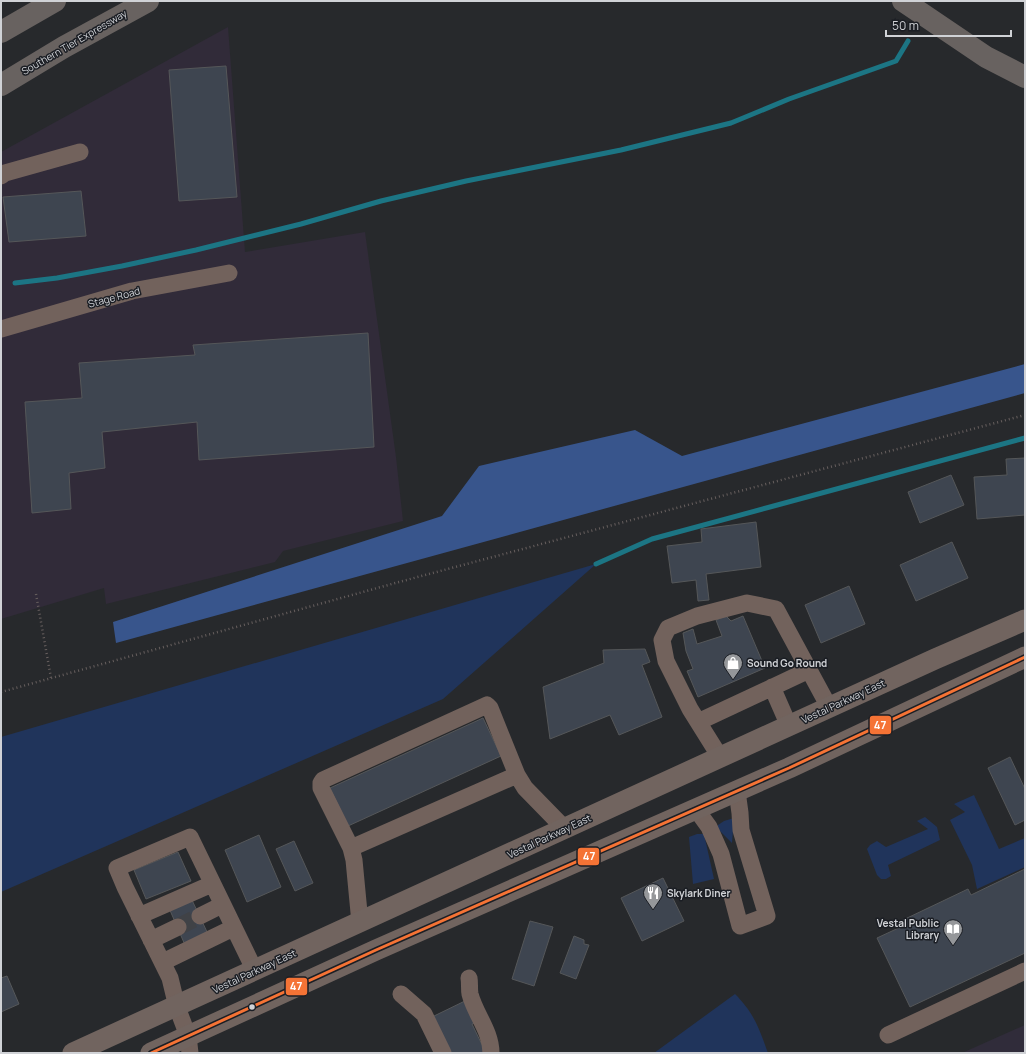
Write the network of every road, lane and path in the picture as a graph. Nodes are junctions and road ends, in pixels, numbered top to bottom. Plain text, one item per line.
1 (55, 1) edge
2 (148, 1) edge
3 (903, 1) edge
4 (1, 32) edge
5 (1025, 76) edge
6 (1, 85) edge
7 (80, 152) dead end
8 (1, 176) edge
9 (230, 273) dead end
10 (1, 329) edge
11 (1025, 414) edge
12 (36, 594) dead end
13 (1025, 620) edge
14 (1025, 657) edge
15 (809, 670) junction
16 (51, 678) junction
17 (772, 687) junction
18 (1, 692) edge
19 (830, 707) junction
20 (694, 715) junction
21 (789, 726) junction
22 (720, 757) junction
23 (516, 775) junction
24 (737, 791) junction
25 (696, 809) junction
26 (565, 829) junction
27 (350, 848) junction
28 (208, 885) junction
29 (222, 906) junction
30 (139, 916) junction
31 (200, 916) tunnel mouth
32 (360, 923) junction
33 (178, 927) tunnel mouth
34 (233, 928) junction
35 (151, 940) junction
36 (163, 962) junction
37 (255, 971) junction
38 (1025, 971) edge
39 (469, 978) dead end
40 (401, 994) dead end
41 (177, 1007) junction
42 (888, 1035) dead end
43 (189, 1045) edge
44 (73, 1053) edge
45 (151, 1053) edge
46 (443, 1053) edge
47 (492, 1053) edge

1 - 4 highway
2 - 6 highway, Southern Tier Expressway
3 - 5 highway
7 - 8 street
9 - 10 street, Stage Road
11 - 16 path
12 - 16 path
13 - 19 main road, Vestal Parkway East
14 - 24 main road
15 - 17 street
15 - 19 street
15 - 20 street
16 - 18 path
17 - 20 street
17 - 21 street
19 - 21 main road, Vestal Parkway East
20 - 22 street
21 - 22 main road, Vestal Parkway East
22 - 26 main road, Vestal Parkway East
23 - 26 street
23 - 27 street
23 - 27 street
24 - 25 main road
24 - 25 street
25 - 43 main road
26 - 32 main road, Vestal Parkway East
27 - 32 street
28 - 29 street
28 - 30 street
28 - 30 street
29 - 31 street
29 - 34 street
30 - 35 street
32 - 37 main road, Vestal Parkway East
33 - 35 street
34 - 36 street
34 - 37 street
35 - 36 street
36 - 41 street
37 - 41 main road, Vestal Parkway East
38 - 42 street
39 - 47 street
40 - 46 street
41 - 43 street
41 - 44 main road, Vestal Parkway East
43 - 45 main road

